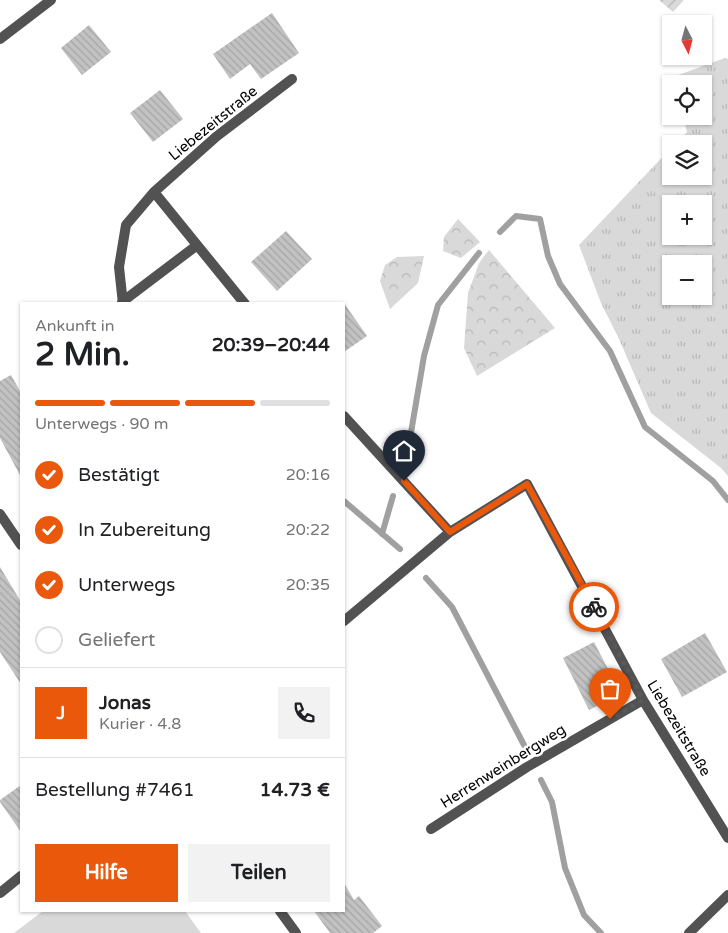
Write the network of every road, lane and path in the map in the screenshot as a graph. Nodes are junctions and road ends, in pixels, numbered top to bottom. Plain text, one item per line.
1 (51, 0) edge
2 (0, 40) edge
3 (292, 79) dead end
4 (154, 192) junction
5 (196, 246) junction
6 (122, 302) edge
7 (123, 302) edge
8 (243, 302) edge
9 (345, 417) edge
10 (0, 514) edge
11 (450, 532) junction
12 (20, 544) edge
13 (345, 620) edge
14 (643, 700) junction
15 (431, 829) dead end
16 (728, 836) edge
17 (20, 877) edge
18 (0, 893) edge
19 (728, 895) edge
20 (281, 912) edge
21 (296, 933) edge
22 (689, 933) edge

1 - 2 street
3 - 4 street, Liebezeitstraße
4 - 5 street
4 - 6 street, Liebezeitstraße
5 - 7 street, Liebezeitstraße
5 - 8 street
9 - 11 street
10 - 12 street
11 - 13 street
11 - 14 street, Liebezeitstraße
14 - 15 street, Herrenweinbergweg
14 - 16 street, Liebezeitstraße
17 - 18 street
19 - 22 street
20 - 21 street

